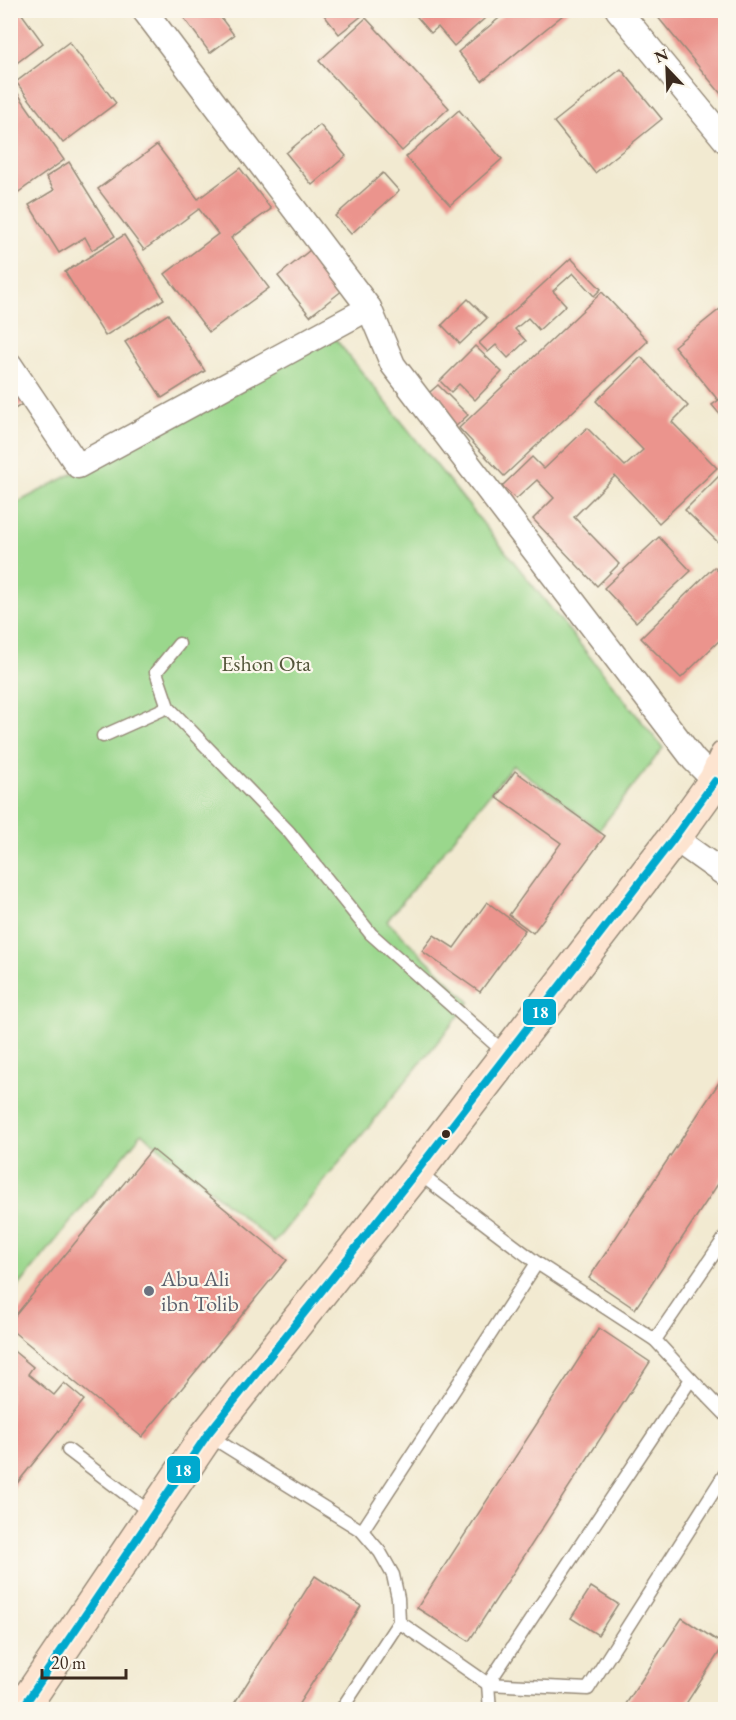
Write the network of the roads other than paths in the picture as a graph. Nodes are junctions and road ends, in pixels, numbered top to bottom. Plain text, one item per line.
1 (144, 10) edge
2 (618, 10) edge
3 (726, 141) edge
4 (369, 308) junction
5 (10, 364) edge
6 (179, 644) dead end
7 (168, 708) junction
8 (103, 736) dead end
9 (722, 765) edge
10 (674, 838) junction
11 (726, 875) edge
12 (507, 1054) junction
13 (417, 1171) junction
14 (726, 1236) edge
15 (537, 1263) junction
16 (655, 1340) junction
17 (692, 1379) junction
18 (726, 1415) edge
19 (207, 1435) junction
20 (68, 1450) dead end
21 (726, 1472) edge
22 (153, 1515) junction
23 (362, 1531) junction
24 (399, 1622) junction
25 (488, 1684) junction
26 (21, 1710) edge
27 (342, 1710) edge
28 (490, 1710) edge

1 - 4 street
2 - 3 street
4 - 5 street
4 - 9 street
6 - 7 lane
7 - 8 lane
7 - 12 lane
9 - 10 main road
10 - 11 street
10 - 12 main road
12 - 13 main road
13 - 15 lane
13 - 19 main road
14 - 16 lane
15 - 16 lane
15 - 23 lane
16 - 17 lane
17 - 18 lane
17 - 25 lane
19 - 22 main road
19 - 23 lane
20 - 22 lane
21 - 25 lane
22 - 26 main road
23 - 24 lane
24 - 25 lane
24 - 27 lane
25 - 28 lane

